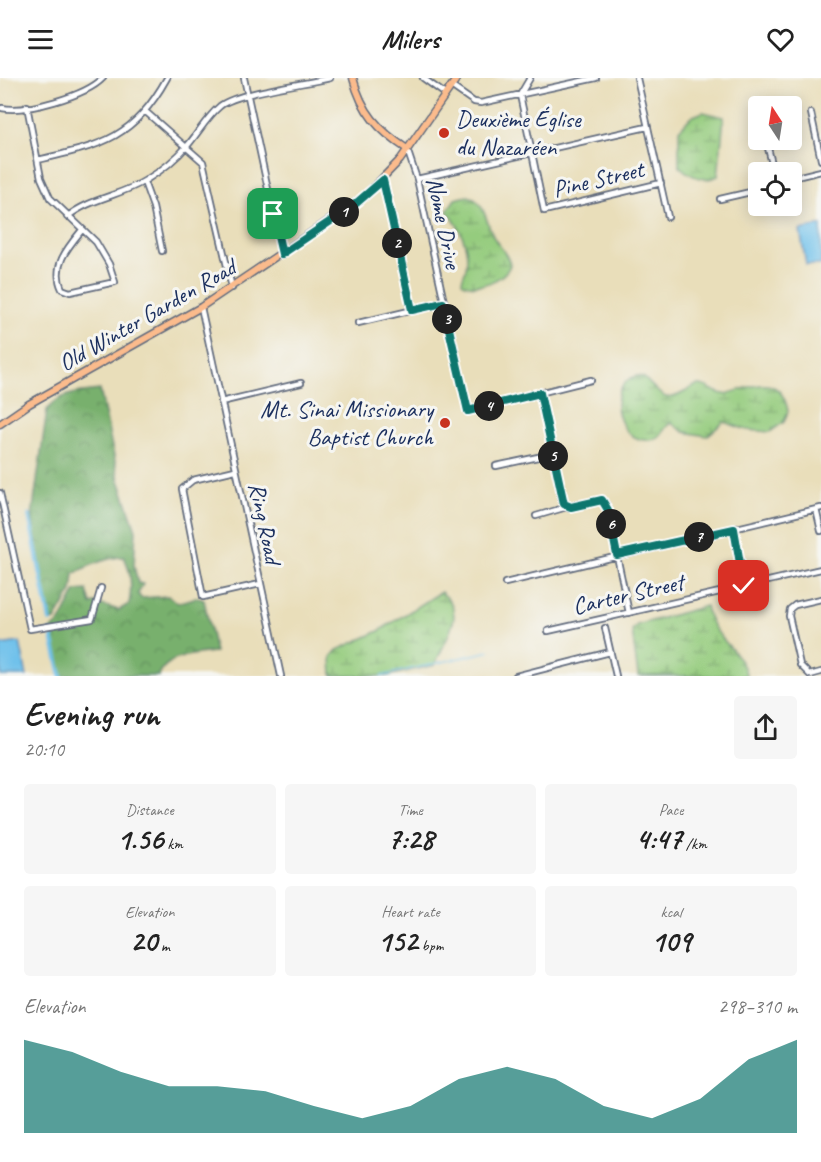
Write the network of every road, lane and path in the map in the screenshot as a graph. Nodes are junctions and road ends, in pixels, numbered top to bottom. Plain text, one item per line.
1 (103, 78) edge
2 (167, 78) edge
3 (244, 78) edge
4 (296, 78) edge
5 (330, 78) edge
6 (353, 78) edge
7 (423, 78) edge
8 (457, 78) edge
9 (530, 78) edge
10 (596, 78) edge
11 (637, 78) edge
12 (298, 85) junction
13 (451, 86) junction
14 (445, 94) junction
15 (520, 95) junction
16 (248, 96) junction
17 (27, 106) junction
18 (2, 108) dead end
19 (146, 112) junction
20 (811, 113) dead end
21 (647, 127) junction
22 (187, 145) junction
23 (407, 149) junction
24 (532, 153) junction
25 (38, 160) junction
26 (821, 160) edge
27 (821, 171) edge
28 (802, 176) edge
29 (417, 179) junction
30 (383, 180) junction
31 (144, 182) junction
32 (661, 183) junction
33 (748, 193) edge
34 (720, 199) dead end
35 (67, 217) junction
36 (668, 217) dead end
37 (82, 230) junction
38 (162, 251) dead end
39 (282, 254) junction
40 (232, 288) junction
41 (443, 303) junction
42 (201, 308) junction
43 (412, 310) junction
44 (358, 323) dead end
45 (591, 380) dead end
46 (301, 383) dead end
47 (540, 393) junction
48 (221, 402) junction
49 (0, 424) edge
50 (552, 454) junction
51 (496, 466) dead end
52 (235, 470) junction
53 (0, 493) edge
54 (567, 507) junction
55 (819, 508) edge
56 (536, 516) dead end
57 (734, 529) junction
58 (821, 531) edge
59 (617, 555) junction
60 (821, 569) edge
61 (505, 583) dead end
62 (260, 584) junction
63 (744, 586) junction
64 (101, 588) dead end
65 (821, 599) edge
66 (629, 613) junction
67 (604, 628) dead end
68 (549, 631) dead end
69 (610, 652) junction
70 (821, 672) edge
71 (280, 676) edge
72 (516, 676) edge
73 (616, 676) edge

1 - 17 street
2 - 19 street
3 - 16 street
4 - 12 street
5 - 12 street
6 - 23 main road
7 - 14 street
8 - 13 main road, Old Winter Garden Road
9 - 15 street
10 - 15 street
11 - 21 street
12 - 16 street
13 - 14 main road, Old Winter Garden Road
13 - 15 street
14 - 23 main road, Old Winter Garden Road
15 - 24 street
16 - 22 street
16 - 39 street
17 - 18 street
17 - 25 street
19 - 22 street
19 - 25 street
20 - 26 street
21 - 24 street
21 - 32 street
22 - 31 street
22 - 40 street
23 - 29 street, Nome Drive
23 - 30 main road, Old Winter Garden Road
24 - 29 street
24 - 32 street, Pine Street
25 - 35 street
27 - 28 street
29 - 41 street, Nome Drive
30 - 39 main road, Old Winter Garden Road
30 - 43 street
31 - 35 street
31 - 38 street
32 - 36 street
33 - 34 street
35 - 37 street
37 - 37 street
39 - 40 main road, Old Winter Garden Road
40 - 42 main road, Old Winter Garden Road
41 - 43 street
41 - 47 street, Nome Drive
42 - 48 street, Ring Road
42 - 49 main road, Old Winter Garden Road
43 - 44 street
45 - 47 street
46 - 48 street
47 - 50 street
48 - 52 street, Ring Road
50 - 51 street
50 - 54 street
52 - 62 street, Ring Road
52 - 62 street
53 - 64 street
54 - 56 street
54 - 59 street
55 - 57 street
55 - 58 street
57 - 59 street
57 - 63 street
59 - 61 street
59 - 66 street
60 - 63 street, Carter Street
62 - 71 street, Ring Road
63 - 66 street, Carter Street
65 - 70 street
66 - 68 street, Carter Street
67 - 69 street
69 - 72 street
69 - 73 street

